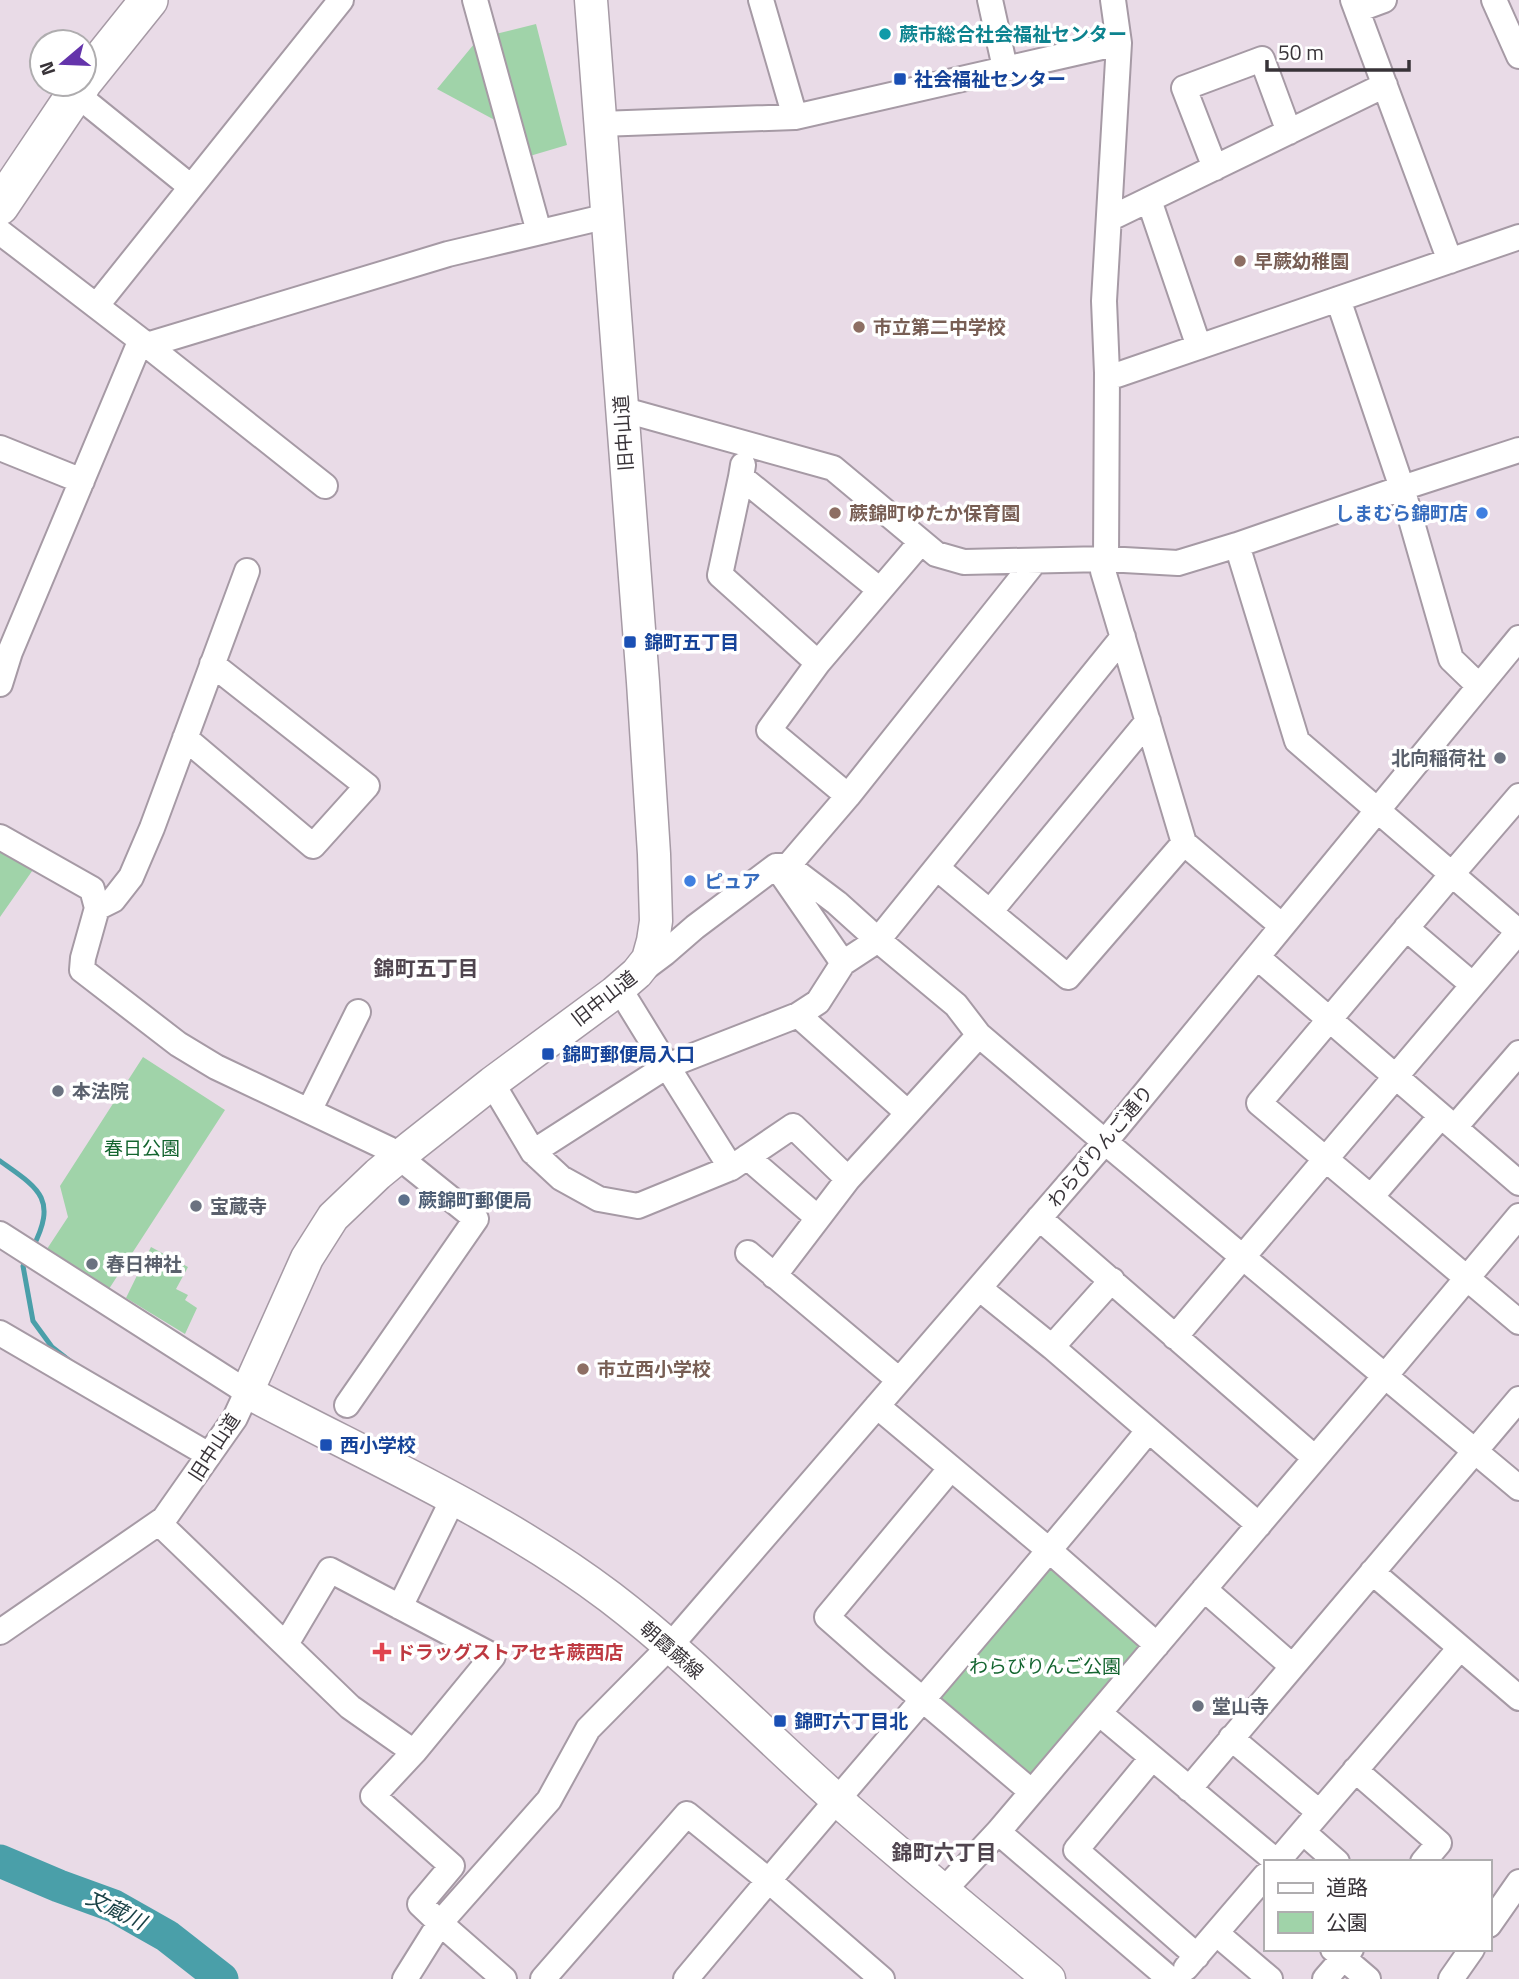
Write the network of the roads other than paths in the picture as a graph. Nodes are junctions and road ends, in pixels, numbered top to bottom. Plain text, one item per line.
1 (149, 0) edge
2 (341, 0) edge
3 (475, 0) edge
4 (591, 0) edge
5 (761, 0) edge
6 (990, 0) edge
7 (1113, 0) edge
8 (1384, 0) edge
9 (1494, 0) edge
10 (1355, 5) edge
11 (1119, 43) junction
12 (1519, 56) edge
13 (98, 64) edge
14 (1005, 68) junction
15 (1385, 85) junction
16 (72, 98) edge
17 (93, 98) edge
18 (795, 117) junction
19 (600, 124) junction
20 (1289, 132) junction
21 (1215, 168) junction
22 (191, 187) junction
23 (1149, 200) junction
24 (0, 206) edge
25 (608, 216) junction
26 (1109, 219) junction
27 (0, 232) edge
28 (539, 232) junction
29 (1519, 237) edge
30 (1450, 261) junction
31 (1338, 299) junction
32 (97, 305) junction
33 (142, 347) junction
34 (1199, 347) junction
35 (1107, 373) junction
36 (621, 409) junction
37 (748, 444) junction
38 (0, 449) edge
39 (1519, 450) edge
40 (741, 477) junction
41 (82, 481) junction
42 (326, 486) dead end
43 (1402, 488) junction
44 (921, 542) junction
45 (1237, 545) junction
46 (1106, 559) junction
47 (1035, 561) junction
48 (247, 571) dead end
49 (880, 590) junction
50 (1123, 638) junction
51 (1519, 638) edge
52 (818, 663) junction
53 (212, 664) junction
54 (0, 684) edge
55 (1479, 686) junction
56 (1148, 721) junction
57 (185, 738) junction
58 (848, 796) junction
59 (1519, 796) edge
60 (1376, 811) junction
61 (0, 836) edge
62 (1184, 843) junction
63 (782, 866) junction
64 (937, 868) junction
65 (1452, 874) junction
66 (97, 908) junction
67 (990, 912) junction
68 (1282, 926) junction
69 (1406, 928) junction
70 (1519, 932) edge
71 (878, 940) junction
72 (1257, 957) junction
73 (843, 963) junction
74 (628, 981) junction
75 (1473, 985) junction
76 (359, 1012) dead end
77 (797, 1014) junction
78 (1329, 1019) junction
79 (979, 1035) junction
80 (1519, 1053) edge
81 (667, 1066) junction
82 (1395, 1077) junction
83 (492, 1083) junction
84 (309, 1111) junction
85 (908, 1114) junction
86 (1448, 1121) junction
87 (1104, 1142) junction
88 (533, 1152) junction
89 (399, 1157) junction
90 (1326, 1159) junction
91 (739, 1163) junction
92 (848, 1179) junction
93 (1519, 1183) edge
94 (1371, 1198) junction
95 (1519, 1216) edge
96 (818, 1218) junction
97 (1039, 1218) junction
98 (9, 1240) edge
99 (748, 1253) dead end
100 (1242, 1257) junction
101 (774, 1276) junction
102 (1467, 1279) junction
103 (1112, 1280) junction
104 (979, 1288) junction
105 (1519, 1322) edge
106 (0, 1333) edge
107 (1175, 1337) junction
108 (1052, 1347) junction
109 (1385, 1376) junction
110 (899, 1380) junction
111 (247, 1392) junction
112 (1519, 1399) edge
113 (347, 1405) dead end
114 (877, 1406) junction
115 (1148, 1431) junction
116 (1475, 1452) junction
117 (209, 1455) junction
118 (1315, 1458) junction
119 (951, 1468) junction
120 (1519, 1488) edge
121 (453, 1499) junction
122 (159, 1523) junction
123 (1259, 1525) junction
124 (1050, 1551) junction
125 (1372, 1572) junction
126 (1204, 1589) junction
127 (400, 1607) junction
128 (0, 1632) edge
129 (286, 1644) junction
130 (1157, 1645) junction
131 (670, 1646) junction
132 (1460, 1648) junction
133 (1292, 1666) junction
134 (1519, 1698) edge
135 (922, 1699) junction
136 (1098, 1713) junction
137 (1231, 1738) junction
138 (414, 1752) junction
139 (1152, 1758) junction
140 (1356, 1770) junction
141 (1189, 1789) junction
142 (1032, 1792) junction
143 (836, 1799) junction
144 (1319, 1812) junction
145 (998, 1832) junction
146 (1303, 1832) junction
147 (1275, 1860) edge
148 (1279, 1860) edge
149 (1335, 1860) edge
150 (1425, 1860) edge
151 (768, 1880) junction
152 (1519, 1882) edge
153 (1263, 1883) edge
154 (944, 1890) junction
155 (1491, 1922) edge
156 (440, 1923) junction
157 (1216, 1933) junction
158 (1471, 1951) edge
159 (1342, 1952) edge
160 (1197, 1955) junction
161 (1038, 1976) edge
162 (405, 1979) edge
163 (505, 1979) edge
164 (543, 1979) edge
165 (686, 1979) edge
166 (882, 1979) edge
167 (1170, 1979) edge
168 (1177, 1979) edge
169 (1270, 1979) edge
170 (1325, 1979) edge
171 (1368, 1979) edge
172 (1451, 1979) edge

1 - 13 highway
2 - 22 street
3 - 28 street
4 - 19 main road, 旧中山道
5 - 18 street
6 - 14 street
7 - 11 street
8 - 10 street
9 - 12 street
10 - 15 street
11 - 14 street
11 - 26 street
14 - 18 street
15 - 20 street
15 - 30 street
16 - 24 highway
17 - 22 street
18 - 19 street
19 - 25 main road, 旧中山道
20 - 21 street
20 - 21 street
21 - 23 street
22 - 32 street
23 - 26 street
23 - 34 street
25 - 28 street
25 - 36 main road, 旧中山道
26 - 35 street
27 - 32 street
28 - 33 street
29 - 30 street
30 - 31 street
31 - 34 street
31 - 43 street
32 - 33 street
33 - 41 street
33 - 42 street
34 - 35 street
35 - 46 street
36 - 37 street
36 - 74 main road, 旧中山道
37 - 40 street
37 - 44 street
38 - 41 street
39 - 43 street
40 - 49 street
40 - 52 street
41 - 54 street
43 - 45 street
43 - 55 street
44 - 47 street
44 - 49 street
45 - 46 street
45 - 60 street
46 - 47 street
46 - 50 street
47 - 58 street
48 - 53 street
49 - 52 street
50 - 56 street
50 - 64 street
51 - 55 street, わらびりんご通り
52 - 58 street
53 - 57 street
53 - 57 street
55 - 60 street, わらびりんご通り
56 - 62 street
56 - 67 street
57 - 66 street
58 - 63 street
59 - 65 street
60 - 65 street
60 - 68 street, わらびりんご通り
61 - 66 street
62 - 67 street
62 - 68 street
63 - 71 street
63 - 73 street
63 - 74 street
64 - 67 street
64 - 71 street
65 - 69 street
65 - 70 street
66 - 84 street
68 - 72 street, わらびりんご通り
69 - 75 street
69 - 78 street
70 - 75 street
71 - 73 street
71 - 79 street
72 - 78 street
72 - 87 street, わらびりんご通り
73 - 77 street
74 - 81 street
74 - 83 main road, 旧中山道
75 - 82 street
76 - 84 street
77 - 81 street
77 - 85 street
78 - 82 street
78 - 90 street
79 - 85 street
79 - 87 street
80 - 86 street
81 - 88 street
81 - 91 street
82 - 86 street
82 - 90 street
83 - 88 street
83 - 89 main road, 旧中山道
84 - 89 street
85 - 92 street
86 - 93 street
86 - 94 street
87 - 97 street, わらびりんご通り
87 - 100 street
88 - 91 street
89 - 111 main road, 旧中山道
89 - 113 street
90 - 94 street
90 - 100 street
91 - 92 street
91 - 96 street
92 - 96 street
94 - 102 street
95 - 102 street
96 - 101 street
97 - 103 street
97 - 104 street, わらびりんご通り
98 - 111 street
99 - 101 street
100 - 107 street
100 - 109 street
101 - 110 street
102 - 105 street
102 - 109 street
103 - 107 street
103 - 108 street
104 - 108 street
104 - 110 street, わらびりんご通り
106 - 117 street
107 - 118 street
108 - 115 street
109 - 116 street
109 - 118 street
110 - 114 street, わらびりんご通り
111 - 117 street, 旧中山道
111 - 121 main road, 朝霞蕨線
112 - 116 street
114 - 119 street
114 - 131 street, わらびりんご通り
115 - 123 street
115 - 124 street
116 - 120 street
116 - 125 street
117 - 122 street, 旧中山道
118 - 123 street
119 - 124 street
119 - 135 street
121 - 127 street
121 - 131 main road, 朝霞蕨線
122 - 128 street, 旧中山道
122 - 129 street
123 - 126 street
124 - 130 street
124 - 135 street
125 - 132 street
125 - 133 street
126 - 130 street
126 - 133 street
127 - 129 street
127 - 138 street
129 - 138 street
130 - 136 street
131 - 143 main road, 朝霞蕨線
131 - 156 street, わらびりんご通り
132 - 134 street
132 - 140 street
133 - 137 street
135 - 142 street
135 - 143 street
136 - 139 street
136 - 142 street
137 - 141 street
137 - 144 street
138 - 156 street
139 - 141 street
139 - 160 street
140 - 144 street
140 - 150 street
141 - 147 street
142 - 145 street
143 - 151 street
143 - 154 main road, 朝霞蕨線
144 - 146 street
145 - 154 street
145 - 167 street
146 - 148 street
146 - 149 street
151 - 164 street
151 - 165 street
151 - 166 street
152 - 155 street
153 - 157 street
154 - 161 main road, 朝霞蕨線
156 - 162 street, わらびりんご通り
156 - 163 street
157 - 160 street
157 - 169 street
158 - 172 street
159 - 170 street
159 - 171 street
160 - 168 street

